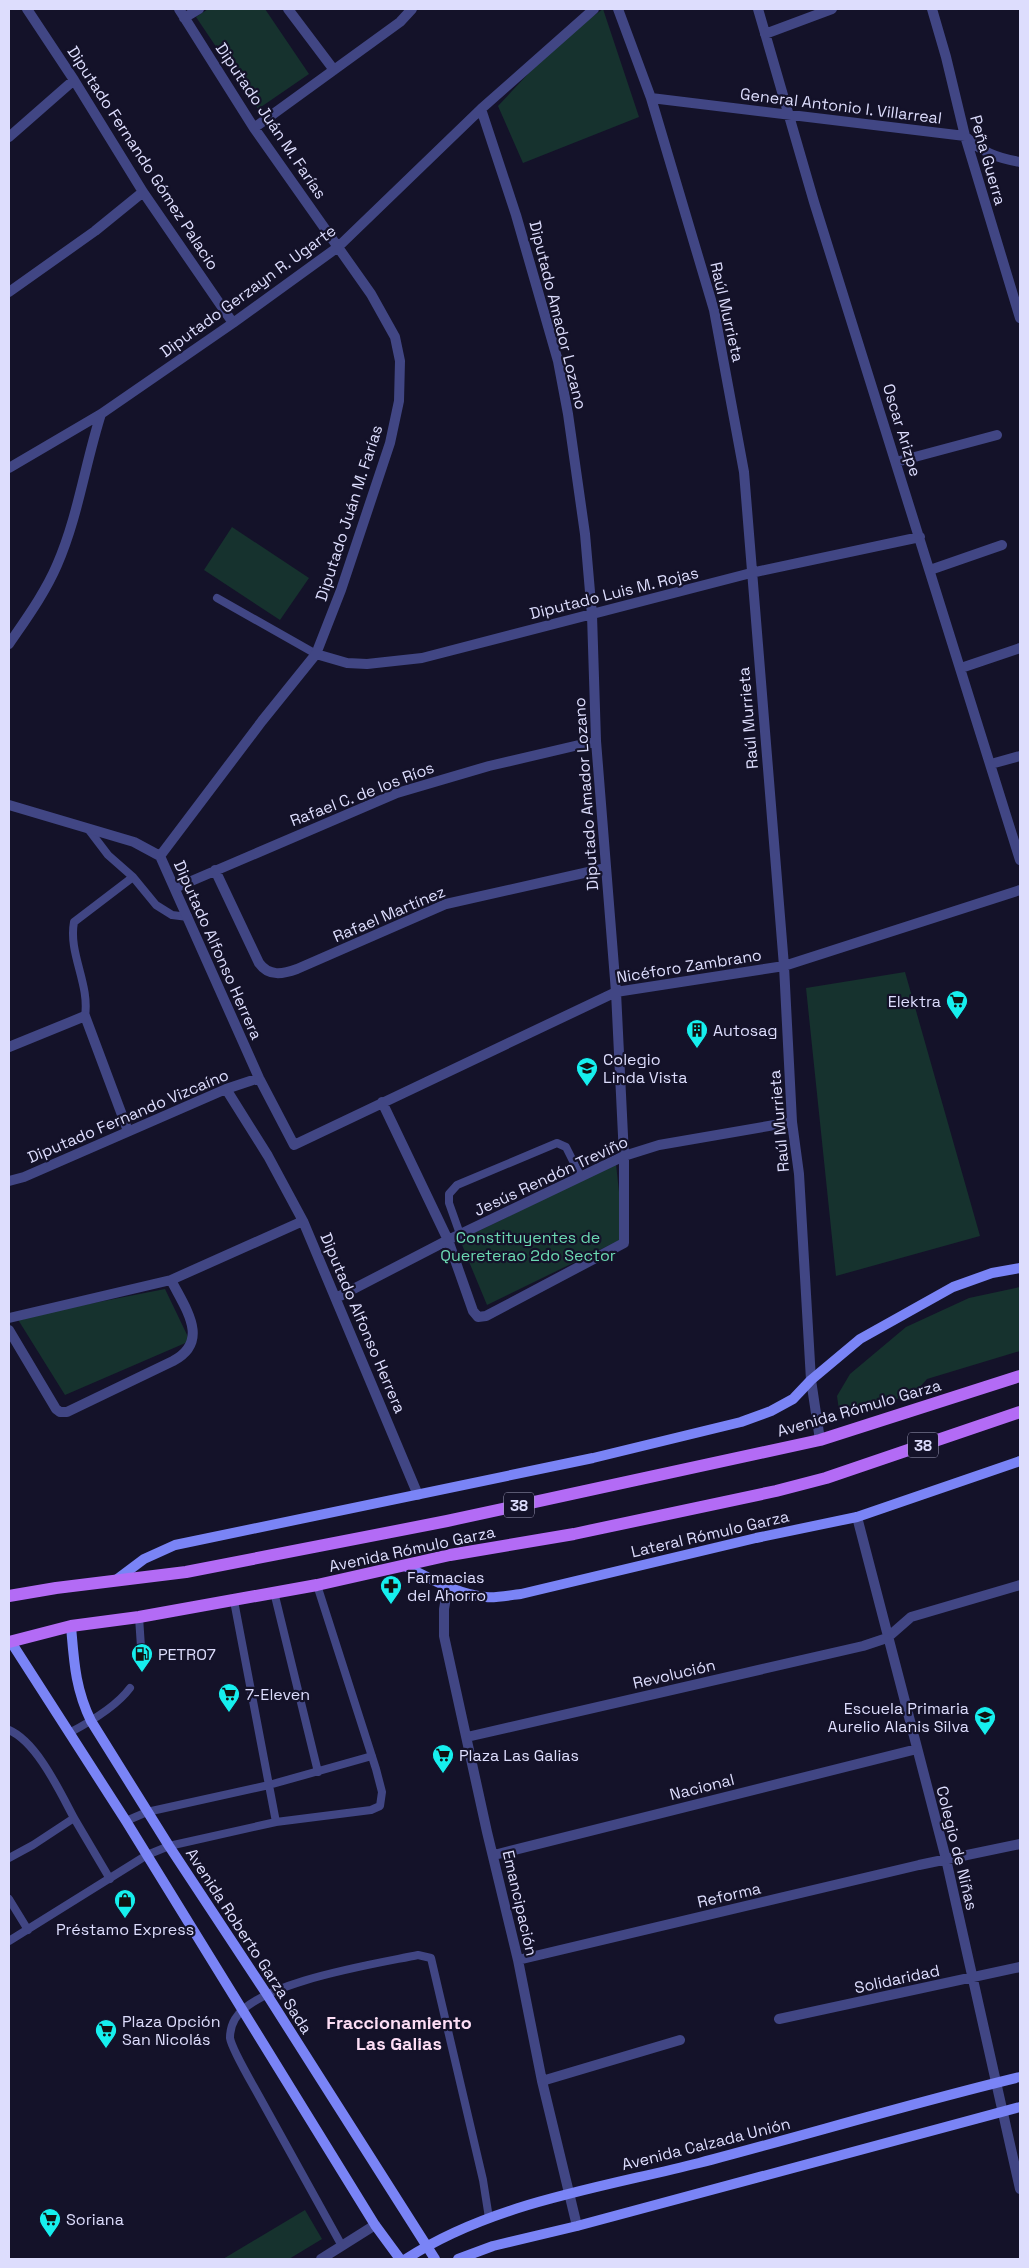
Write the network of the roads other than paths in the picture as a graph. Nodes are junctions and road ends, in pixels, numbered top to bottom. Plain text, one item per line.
1 (27, 9) edge
2 (199, 9) edge
3 (288, 9) edge
4 (412, 9) edge
5 (594, 9) edge
6 (618, 9) edge
7 (758, 9) edge
8 (832, 9) edge
9 (932, 9) edge
10 (181, 14) edge
11 (765, 34) junction
12 (334, 70) junction
13 (74, 80) junction
14 (651, 98) junction
15 (481, 109) junction
16 (788, 114) junction
17 (254, 128) junction
18 (964, 136) junction
19 (9, 137) edge
20 (1020, 162) edge
21 (143, 192) junction
22 (338, 247) junction
23 (9, 292) edge
24 (1020, 318) edge
25 (234, 323) junction
26 (102, 414) junction
27 (997, 435) dead end
28 (896, 462) junction
29 (9, 468) edge
30 (920, 538) junction
31 (1002, 544) dead end
32 (930, 570) junction
33 (751, 573) junction
34 (217, 598) dead end
35 (592, 615) junction
36 (9, 644) edge
37 (1020, 648) edge
38 (316, 654) junction
39 (961, 668) junction
40 (596, 741) junction
41 (1020, 756) edge
42 (991, 764) junction
43 (9, 805) edge
44 (89, 830) junction
45 (160, 856) junction
46 (1020, 860) edge
47 (606, 868) junction
48 (215, 870) junction
49 (133, 877) junction
50 (176, 888) junction
51 (1020, 890) edge
52 (188, 917) junction
53 (784, 966) junction
54 (616, 992) junction
55 (85, 1016) junction
56 (9, 1047) edge
57 (258, 1078) junction
58 (226, 1089) junction
59 (382, 1102) junction
60 (792, 1122) junction
61 (128, 1131) junction
62 (294, 1145) joint
63 (624, 1156) junction
64 (580, 1177) junction
65 (9, 1181) edge
66 (303, 1221) junction
67 (460, 1234) junction
68 (448, 1240) junction
69 (1020, 1268) edge
70 (171, 1280) junction
71 (336, 1298) junction
72 (9, 1318) edge
73 (9, 1330) edge
74 (1020, 1376) edge
75 (812, 1380) junction
76 (1020, 1412) edge
77 (820, 1440) junction
78 (1020, 1461) edge
79 (418, 1495) junction
80 (857, 1517) junction
81 (405, 1566) junction
82 (116, 1580) junction
83 (317, 1585) junction
84 (1020, 1585) edge
85 (448, 1586) junction
86 (274, 1592) junction
87 (9, 1596) edge
88 (234, 1601) junction
89 (139, 1617) junction
90 (71, 1626) junction
91 (887, 1638) junction
92 (10, 1642) edge
93 (142, 1662) dead end
94 (130, 1688) dead end
95 (91, 1721) junction
96 (9, 1730) edge
97 (69, 1733) junction
98 (467, 1737) junction
99 (917, 1749) junction
100 (372, 1756) junction
101 (318, 1772) junction
102 (269, 1785) junction
103 (147, 1812) junction
104 (74, 1818) junction
105 (126, 1821) junction
106 (276, 1822) junction
107 (1020, 1844) edge
108 (169, 1846) junction
109 (147, 1855) junction
110 (494, 1855) junction
111 (9, 1858) edge
112 (946, 1859) junction
113 (110, 1878) junction
114 (9, 1899) edge
115 (28, 1930) junction
116 (9, 1941) edge
117 (518, 1960) junction
118 (1020, 1967) edge
119 (972, 1978) junction
120 (266, 1994) junction
121 (243, 2010) junction
122 (779, 2019) dead end
123 (680, 2040) dead end
124 (1020, 2077) edge
125 (542, 2081) junction
126 (997, 2083) junction
127 (1020, 2107) edge
128 (1003, 2111) junction
129 (1020, 2189) edge
130 (568, 2195) junction
131 (489, 2218) junction
132 (375, 2225) junction
133 (577, 2226) junction
134 (342, 2246) junction
135 (426, 2246) junction
136 (321, 2259) edge
137 (400, 2259) edge
138 (406, 2259) edge
139 (435, 2259) edge
140 (458, 2259) edge

1 - 13 street, Diputado Fernando Gómez Palacio
2 - 10 street
3 - 12 street
4 - 12 street
5 - 15 street, Diputado Gerzayn R. Ugarte
6 - 14 street, Raúl Murrieta
7 - 11 street, Oscar Arizpe
8 - 11 street
9 - 18 street, Peña Guerra
10 - 17 street, Diputado Juán M. Farías
11 - 16 street, Oscar Arizpe
12 - 17 street
13 - 19 street
13 - 21 street, Diputado Fernando Gómez Palacio
14 - 16 street, General Antonio I. Villarreal
14 - 33 street, Raúl Murrieta
15 - 22 street, Diputado Gerzayn R. Ugarte
15 - 35 street, Diputado Amador Lozano
16 - 18 street, General Antonio I. Villarreal
16 - 28 street, Oscar Arizpe
17 - 22 street, Diputado Juán M. Farías
18 - 20 street
18 - 24 street, Peña Guerra
21 - 23 street
21 - 25 street, Diputado Fernando Gómez Palacio
22 - 25 street, Diputado Gerzayn R. Ugarte
22 - 38 street, Diputado Juán M. Farías
25 - 26 street, Diputado Gerzayn R. Ugarte
26 - 29 street, Diputado Gerzayn R. Ugarte
26 - 36 street
27 - 28 street
28 - 30 street, Oscar Arizpe
30 - 32 street, Oscar Arizpe
30 - 33 street, Diputado Luis M. Rojas
31 - 32 street
32 - 39 street, Oscar Arizpe
33 - 35 street, Diputado Luis M. Rojas
33 - 53 street, Raúl Murrieta
34 - 38 lane
35 - 38 street, Diputado Luis M. Rojas
35 - 40 street, Diputado Amador Lozano
37 - 39 street
38 - 45 street, Diputado Juán M. Farías
39 - 42 street, Oscar Arizpe
40 - 47 street, Diputado Amador Lozano
40 - 48 street, Rafael C. de los Ríos
41 - 42 street
42 - 46 street, Oscar Arizpe
43 - 44 street, Diputado Alfonso Herrera
44 - 45 street, Diputado Alfonso Herrera
44 - 49 lane
45 - 50 street, Diputado Alfonso Herrera
47 - 48 street, Rafael Martínez
47 - 54 street, Diputado Amador Lozano
48 - 50 street, Rafael C. de los Ríos
49 - 52 lane
49 - 55 lane
50 - 52 street, Diputado Alfonso Herrera
51 - 53 street, Nicéforo Zambrano
52 - 57 street, Diputado Alfonso Herrera
53 - 54 street, Nicéforo Zambrano
53 - 60 street, Raúl Murrieta
54 - 59 street, Nicéforo Zambrano
54 - 63 street, Diputado Amador Lozano
55 - 56 street
55 - 61 street
57 - 58 street, Diputado Fernando Vizcaíno
57 - 62 street, Diputado Alfonso Herrera
58 - 61 street, Diputado Fernando Vizcaíno
58 - 66 street, Diputado Alfonso Herrera
59 - 62 street, Nicéforo Zambrano
59 - 68 street
60 - 63 street, Jesús Rendón Treviño
60 - 75 street, Raúl Murrieta
61 - 65 street, Diputado Fernando Vizcaíno
63 - 64 street, Jesús Rendón Treviño
63 - 68 street, Diputado Amador Lozano
64 - 67 street, Jesús Rendón Treviño
64 - 67 lane
66 - 70 street
66 - 71 street, Diputado Alfonso Herrera
67 - 68 street, Jesús Rendón Treviño
68 - 71 street, Jesús Rendón Treviño
69 - 75 street, Avenida Rómulo Garza
70 - 72 street
70 - 73 street
71 - 79 street, Diputado Alfonso Herrera
74 - 77 main road, Avenida Rómulo Garza / 38
75 - 77 street, Raúl Murrieta
75 - 79 street, Avenida Rómulo Garza
76 - 81 main road, Avenida Rómulo Garza / 38
77 - 82 main road, Avenida Rómulo Garza / 38
78 - 80 street, Lateral Rómulo Garza
79 - 82 street, Avenida Rómulo Garza
80 - 85 street, Lateral Rómulo Garza
80 - 91 street, Colegio de Niñas
81 - 83 main road, Avenida Rómulo Garza / 38
81 - 85 street, Lateral Rómulo Garza
82 - 87 main road, Avenida Rómulo Garza / 38
83 - 86 main road, Avenida Rómulo Garza / 38
83 - 100 lane
84 - 91 street
85 - 98 street, Emancipación
86 - 88 main road, Avenida Rómulo Garza / 38
86 - 101 lane
88 - 89 main road, Avenida Rómulo Garza / 38
88 - 102 lane
89 - 90 main road, Avenida Rómulo Garza / 38
89 - 93 lane
90 - 92 main road, Avenida Rómulo Garza / 38
90 - 95 street, Avenida Roberto Garza Sada
91 - 98 street, Revolución
91 - 99 street, Colegio de Niñas
92 - 97 street
94 - 95 lane
95 - 97 lane
95 - 103 street, Avenida Roberto Garza Sada
96 - 104 lane
97 - 105 street
98 - 110 street, Emancipación
99 - 110 street, Nacional
99 - 112 street, Colegio de Niñas
100 - 101 lane
100 - 106 lane
101 - 102 lane
102 - 103 lane
102 - 106 lane
103 - 105 lane
103 - 108 street, Avenida Roberto Garza Sada
104 - 111 lane
104 - 113 lane
105 - 109 street
106 - 108 lane
107 - 112 street, Reforma
108 - 109 lane
108 - 120 street, Avenida Roberto Garza Sada
109 - 113 lane
109 - 121 street
110 - 117 street, Emancipación
112 - 117 street, Reforma
112 - 119 street, Colegio de Niñas
113 - 115 lane
114 - 115 lane
115 - 116 lane
117 - 125 street, Emancipación
118 - 119 street, Solidaridad
119 - 122 street, Solidaridad
119 - 126 street, Colegio de Niñas
120 - 121 lane
120 - 131 lane
120 - 135 street, Avenida Roberto Garza Sada
121 - 132 street
121 - 134 lane
123 - 125 street
124 - 126 street, Avenida Calzada Unión
125 - 130 street, Emancipación
126 - 128 street, Colegio de Niñas
126 - 130 street, Avenida Calzada Unión
127 - 128 street
128 - 129 street, Colegio de Niñas
128 - 133 street
130 - 131 street, Avenida Calzada Unión
130 - 133 street, Emancipación
131 - 135 street, Avenida Calzada Unión
132 - 134 street
132 - 137 street
133 - 140 street
134 - 136 street
135 - 138 street, Avenida Calzada Unión
135 - 139 street, Avenida Roberto Garza Sada

